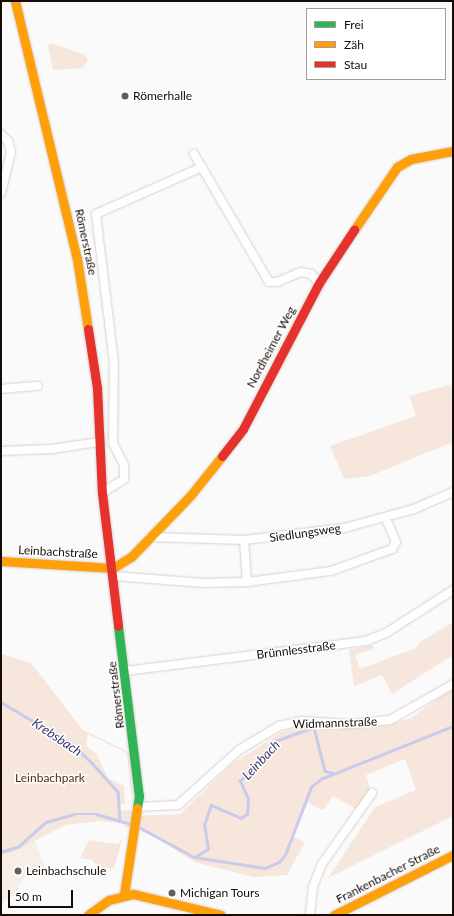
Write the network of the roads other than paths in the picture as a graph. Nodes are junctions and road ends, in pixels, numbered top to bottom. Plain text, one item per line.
1 (15, 1) edge
2 (1, 134) edge
3 (453, 151) edge
4 (194, 154) dead end
5 (202, 167) junction
6 (1, 193) edge
7 (319, 283) junction
8 (38, 386) dead end
9 (1, 389) edge
10 (99, 442) junction
11 (1, 451) edge
12 (453, 492) edge
13 (102, 493) junction
14 (386, 518) junction
15 (150, 537) junction
16 (244, 540) junction
17 (1, 561) edge
18 (114, 572) junction
19 (247, 582) junction
20 (453, 590) edge
21 (125, 671) junction
22 (453, 684) edge
23 (372, 794) dead end
24 (139, 807) junction
25 (453, 855) edge
26 (124, 895) junction
27 (88, 915) edge
28 (222, 915) edge
29 (310, 915) edge
30 (334, 915) edge

1 - 10 main road, Römerstraße
2 - 6 street
3 - 7 main road, Nordheimer Weg
4 - 5 street
5 - 7 street
5 - 13 street, Römerstraße
7 - 15 main road, Nordheimer Weg
8 - 9 street
10 - 11 street
10 - 13 main road, Römerstraße
12 - 14 street, Siedlungsweg
13 - 18 main road, Römerstraße
14 - 16 street, Siedlungsweg
14 - 19 street
15 - 16 street, Siedlungsweg
15 - 18 main road, Nordheimer Weg
16 - 19 street
17 - 18 main road, Leinbachstraße
18 - 19 street
18 - 21 main road, Römerstraße
20 - 21 street, Brünnlesstraße
21 - 24 main road, Römerstraße
22 - 24 street, Widmannstraße
23 - 29 street
24 - 26 main road, Römerstraße
25 - 30 main road, Frankenbacher Straße
26 - 27 main road
26 - 28 main road

